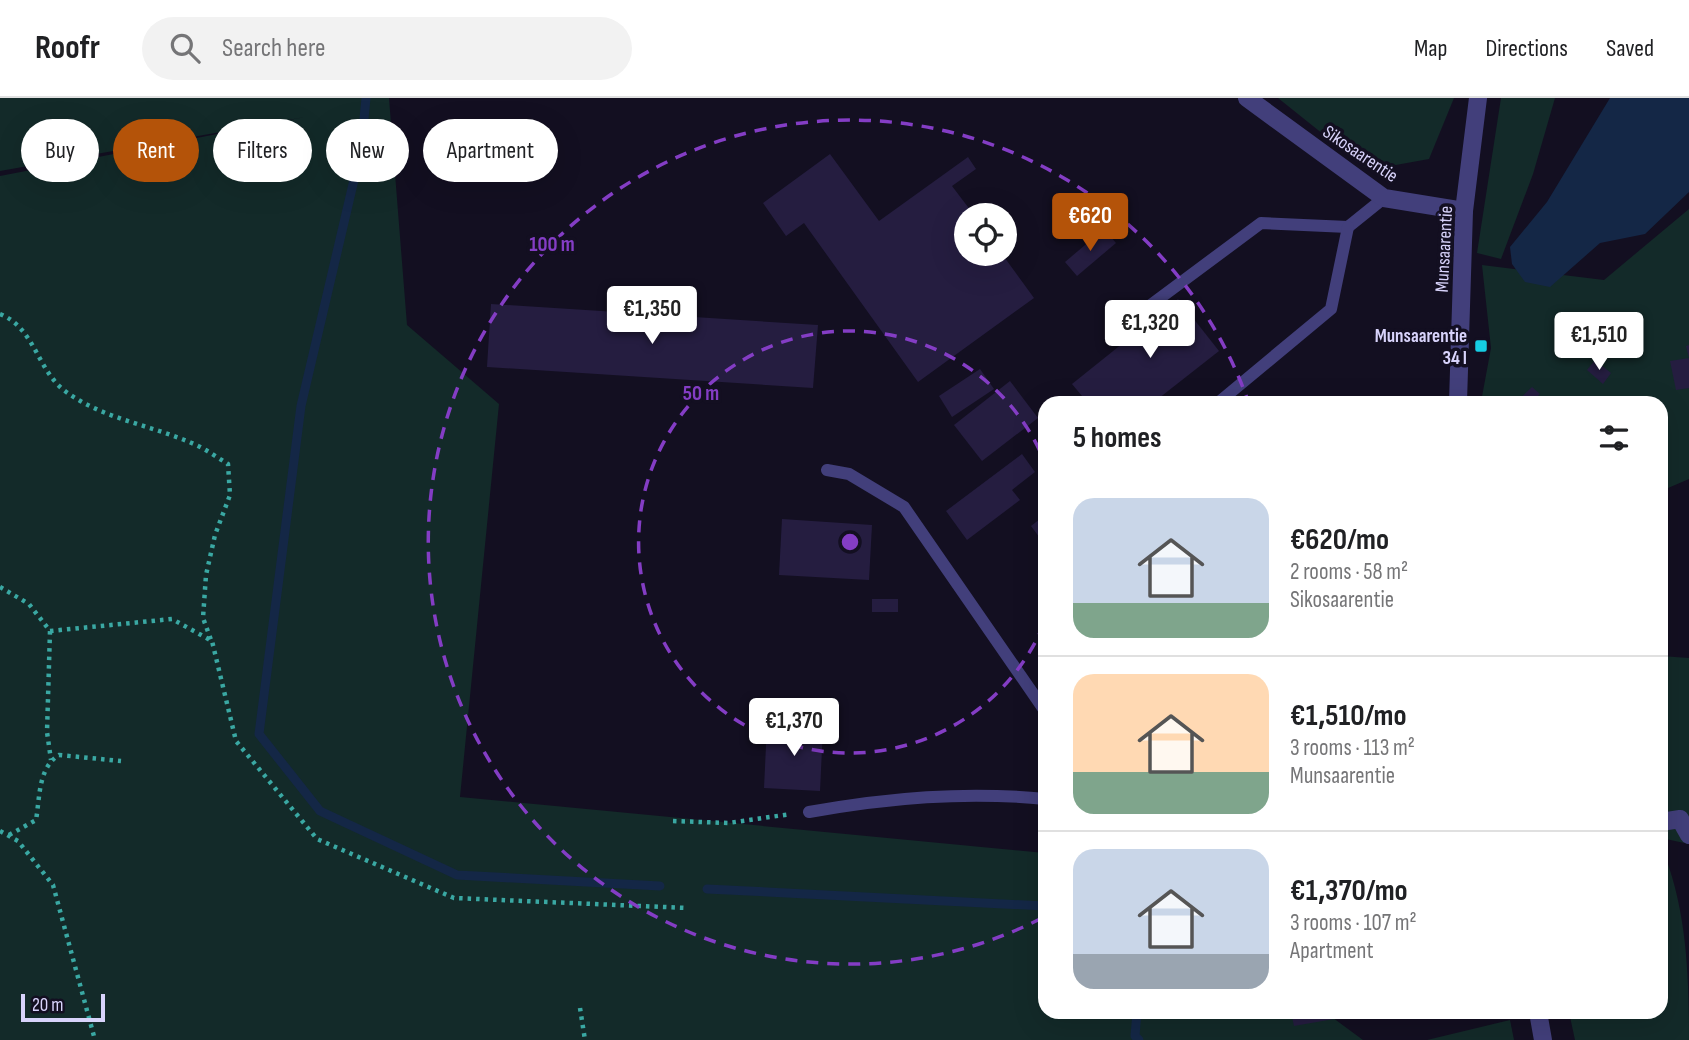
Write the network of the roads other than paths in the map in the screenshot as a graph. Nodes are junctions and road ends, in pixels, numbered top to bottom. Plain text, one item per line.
1 (1247, 98) edge
2 (1478, 98) edge
3 (1384, 198) junction
4 (1464, 211) junction
5 (1348, 228) junction
6 (1148, 307) dead end
7 (1226, 396) edge
8 (1458, 396) edge
9 (827, 470) dead end
10 (1038, 701) edge
11 (1038, 798) edge
12 (809, 812) road end
13 (1668, 821) edge
14 (1689, 835) edge
15 (1539, 1019) edge
16 (1543, 1040) edge

1 - 3 street, Sikosaarentie
2 - 4 street, Munsaarentie
3 - 4 street, Sikosaarentie
3 - 5 lane
4 - 8 street, Munsaarentie
5 - 6 lane
5 - 7 lane
9 - 10 lane
11 - 12 lane
13 - 14 street
15 - 16 street

